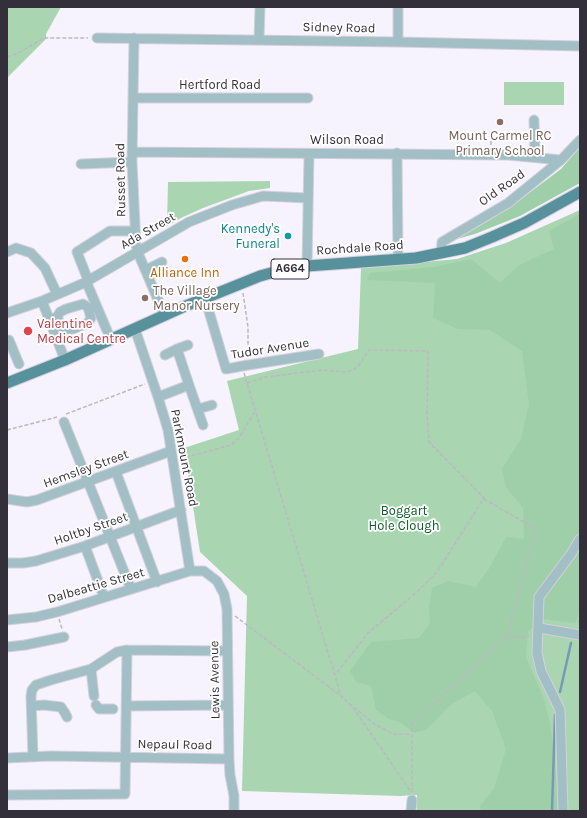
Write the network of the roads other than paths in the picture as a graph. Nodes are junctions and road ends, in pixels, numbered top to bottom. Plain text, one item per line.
1 (260, 7) edge
2 (398, 7) edge
3 (97, 38) road end
4 (134, 38) junction
5 (259, 40) junction
6 (398, 42) junction
7 (580, 46) edge
8 (133, 98) junction
9 (308, 98) dead end
10 (534, 120) dead end
11 (580, 140) edge
12 (133, 152) junction
13 (309, 154) junction
14 (397, 154) junction
15 (535, 157) junction
16 (562, 160) junction
17 (132, 162) junction
18 (81, 164) dead end
19 (580, 192) edge
20 (308, 198) junction
21 (135, 230) junction
22 (7, 252) edge
23 (138, 253) junction
24 (441, 253) junction
25 (398, 259) junction
26 (162, 262) dead end
27 (307, 266) junction
28 (146, 270) junction
29 (87, 281) junction
30 (57, 294) junction
31 (205, 298) junction
32 (42, 301) junction
33 (7, 313) edge
34 (165, 316) junction
35 (135, 329) junction
36 (111, 340) junction
37 (7, 341) edge
38 (188, 345) dead end
39 (178, 349) junction
40 (319, 354) dead end
41 (165, 355) dead end
42 (65, 360) junction
43 (20, 364) dead end
44 (8, 380) edge
45 (189, 385) junction
46 (158, 397) junction
47 (212, 405) dead end
48 (198, 409) junction
49 (63, 417) road end
50 (203, 426) dead end
51 (171, 451) junction
52 (116, 472) junction
53 (89, 481) junction
54 (7, 500) edge
55 (181, 510) junction
56 (136, 526) junction
57 (110, 536) junction
58 (580, 539) edge
59 (85, 546) junction
60 (7, 563) edge
61 (190, 571) junction
62 (157, 582) junction
63 (131, 589) junction
64 (104, 597) junction
65 (7, 620) edge
66 (539, 628) junction
67 (580, 635) edge
68 (64, 637) road end
69 (7, 647) edge
70 (127, 650) junction
71 (227, 651) junction
72 (91, 669) junction
73 (94, 696) dead end
74 (96, 705) dead end
75 (228, 705) junction
76 (32, 706) junction
77 (126, 706) junction
78 (113, 709) dead end
79 (67, 717) dead end
80 (33, 757) junction
81 (124, 757) junction
82 (7, 758) edge
83 (229, 759) junction
84 (7, 794) edge
85 (412, 800) dead end
86 (234, 811) edge
87 (411, 811) edge
88 (563, 811) edge

1 - 5 street
2 - 6 street
3 - 4 street, Sidney Road
4 - 5 street, Sidney Road
4 - 8 street, Russet Road
5 - 6 street, Sidney Road
6 - 7 street, Sidney Road
8 - 9 street, Hertford Road
8 - 12 street, Russet Road
10 - 15 street
11 - 16 street, Old Road
12 - 13 street, Wilson Road
12 - 17 street, Russet Road
13 - 14 street, Wilson Road
13 - 20 street
14 - 15 street, Wilson Road
14 - 25 street
15 - 16 street, Wilson Road
16 - 24 street, Old Road
17 - 18 street
17 - 21 street, Russet Road
19 - 24 main road, Rochdale Road / A664
20 - 23 street, Ada Street
20 - 27 street
21 - 23 street, Russet Road
21 - 29 street
22 - 30 street
23 - 28 street, Russet Road
23 - 29 street, Ada Street
24 - 25 main road, Rochdale Road / A664
25 - 27 main road, Rochdale Road / A664
26 - 28 street
27 - 31 main road, Rochdale Road / A664
28 - 34 street, Russet Road
29 - 30 street, Ada Street
29 - 36 street
30 - 32 street, Ada Street
31 - 34 main road, Rochdale Road / A664
31 - 40 street, Tudor Avenue
32 - 33 street, Ada Street
32 - 42 street
34 - 35 main road, Rochdale Road / A664
35 - 36 main road, Rochdale Road / A664
35 - 46 street, Parkmount Road
36 - 42 main road, Rochdale Road / A664
37 - 43 street
38 - 39 street
39 - 41 street
39 - 45 street
42 - 44 main road, Rochdale Road / A664
45 - 46 street
45 - 48 street
46 - 51 street, Parkmount Road
47 - 48 street
48 - 50 street
49 - 53 street
51 - 52 street, Hemsley Street
51 - 55 street, Parkmount Road
52 - 53 street, Hemsley Street
52 - 56 street
53 - 54 street, Hemsley Street
53 - 57 street
55 - 56 street, Holtby Street
55 - 61 street, Parkmount Road
56 - 57 street, Holtby Street
56 - 62 street
57 - 59 street, Holtby Street
57 - 63 street
58 - 66 street
59 - 60 street, Holtby Street
59 - 64 street
61 - 62 street, Dalbeattie Street
61 - 71 street, Lewis Avenue
62 - 63 street, Dalbeattie Street
63 - 64 street, Dalbeattie Street
64 - 65 street, Dalbeattie Street
66 - 67 street
66 - 88 street
68 - 69 street
70 - 71 street
70 - 72 street
70 - 77 street
71 - 75 street, Lewis Avenue
72 - 73 street
72 - 76 street
74 - 78 street
75 - 77 street
75 - 83 street, Lewis Avenue
76 - 79 street
76 - 80 street
77 - 81 street
80 - 81 street, Nepaul Road
80 - 82 street, Nepaul Road
81 - 83 street, Nepaul Road
81 - 84 street
83 - 86 street, Lewis Avenue
85 - 87 street

